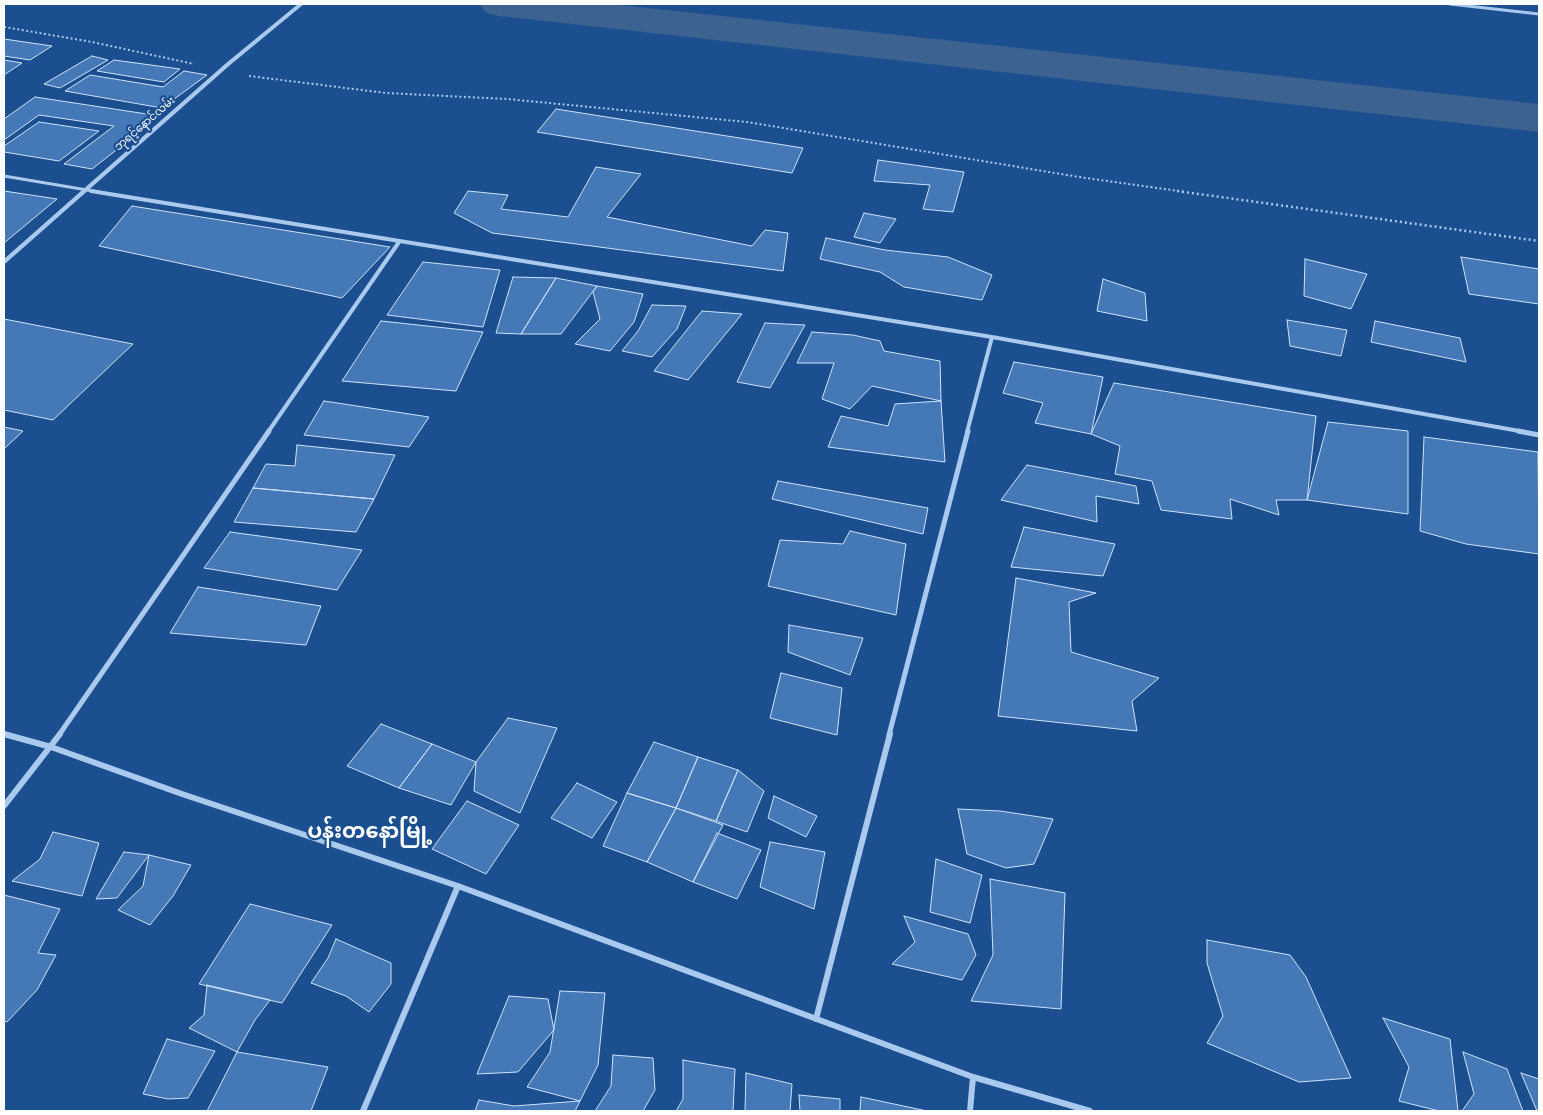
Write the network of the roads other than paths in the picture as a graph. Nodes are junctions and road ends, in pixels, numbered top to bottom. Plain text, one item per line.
1 (301, 4) edge
2 (1450, 4) edge
3 (1539, 14) edge
4 (4, 176) edge
5 (85, 189) junction
6 (399, 242) junction
7 (4, 262) edge
8 (992, 338) junction
9 (1539, 435) edge
10 (4, 734) edge
11 (50, 747) junction
12 (4, 806) edge
13 (458, 886) junction
14 (816, 1019) junction
15 (973, 1077) junction
16 (363, 1111) edge
17 (970, 1111) edge
18 (1090, 1111) edge

1 - 5 street, ဘုရင့်နောင်လမ်း
2 - 3 street
4 - 5 street
5 - 6 street
5 - 7 street, ဘုရင့်နောင်လမ်း
6 - 8 street
6 - 11 street
8 - 9 street
8 - 14 street
10 - 11 street
11 - 12 street
11 - 13 street
13 - 14 street
13 - 16 street
14 - 15 street
15 - 17 street
15 - 18 street

